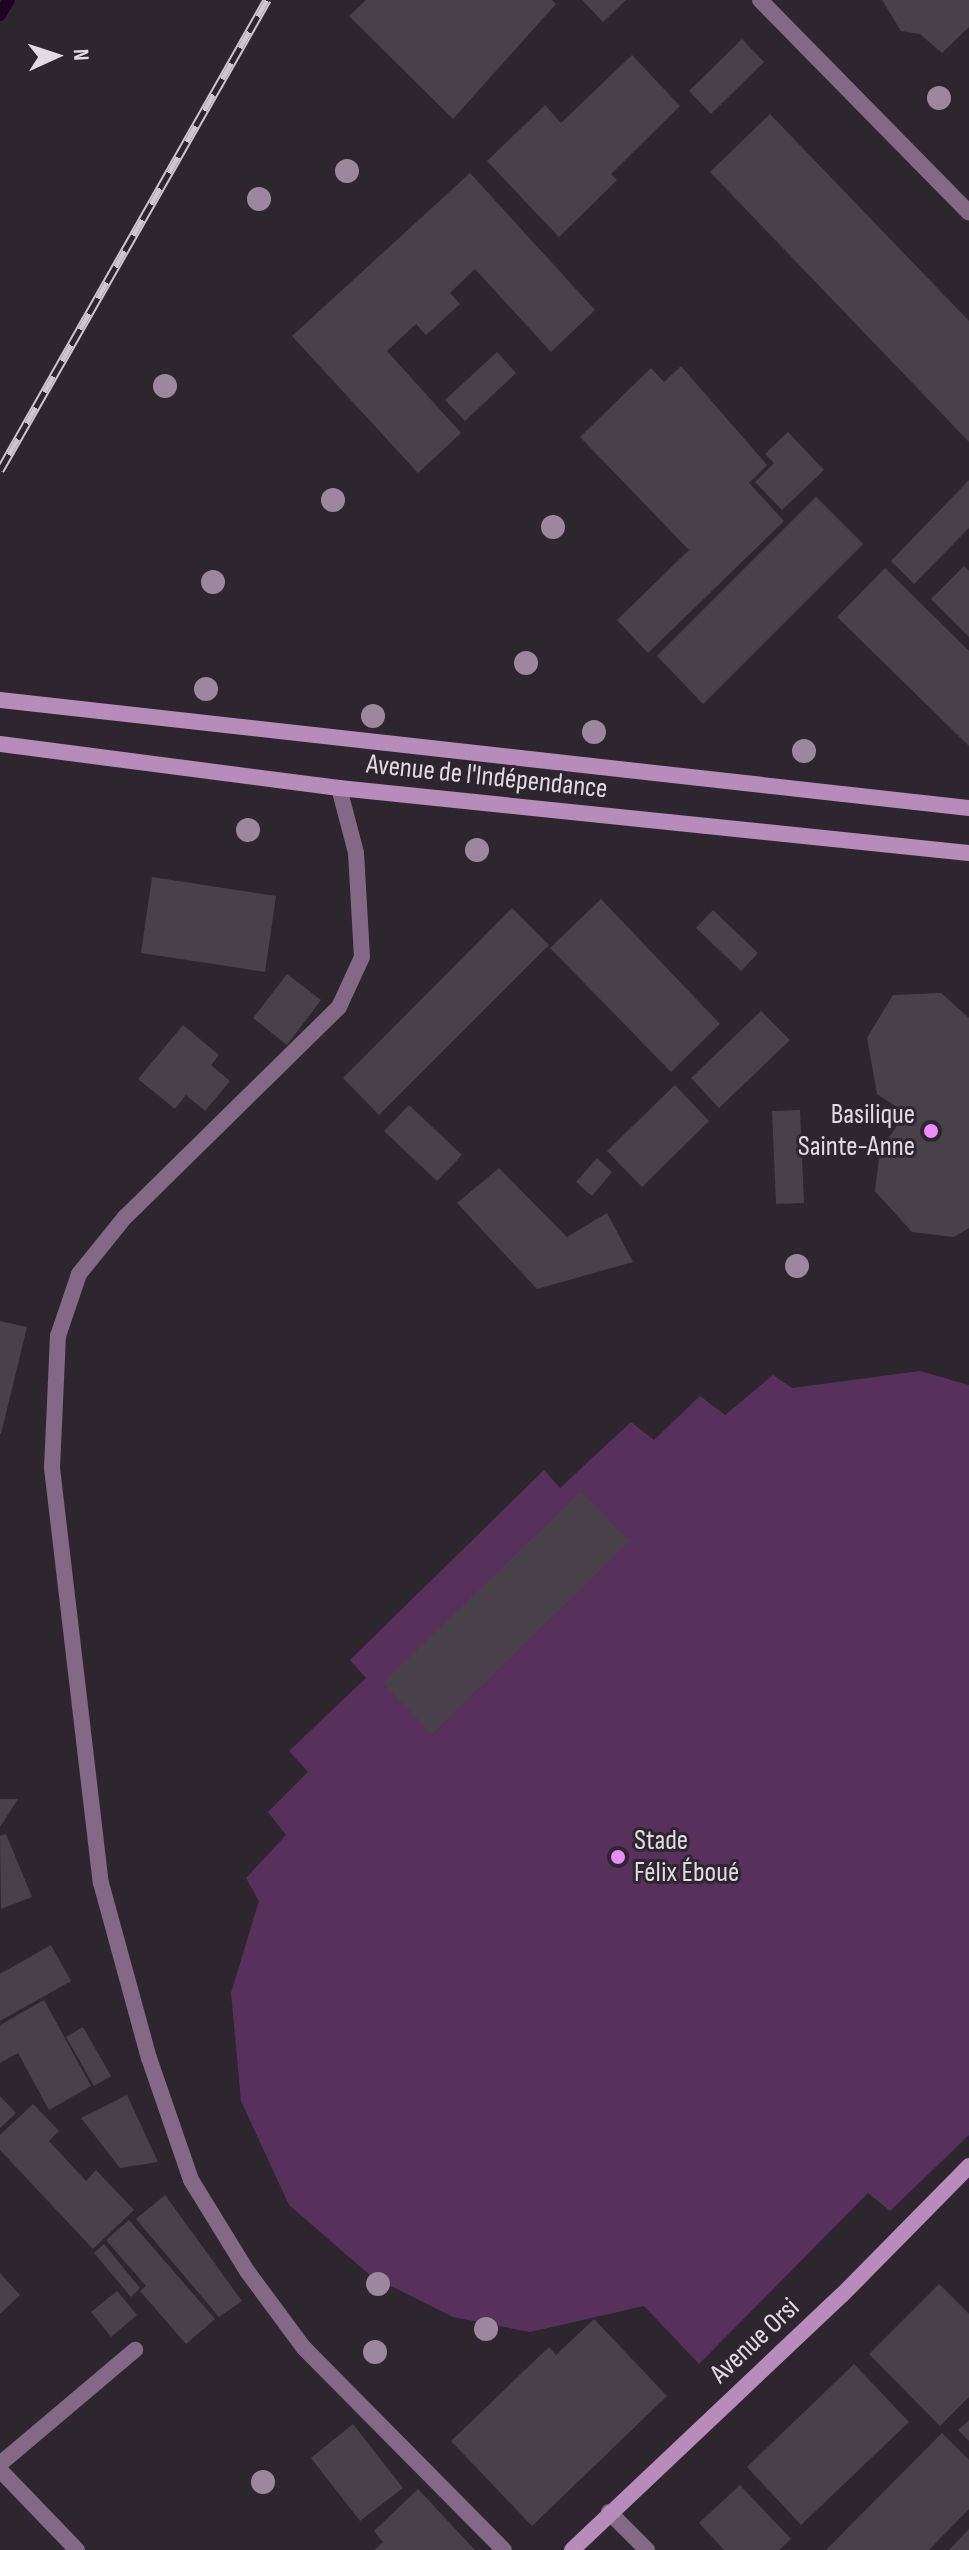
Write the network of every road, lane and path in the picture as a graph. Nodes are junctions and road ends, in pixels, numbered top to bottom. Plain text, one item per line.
1 (760, 0) edge
2 (969, 213) edge
3 (0, 700) edge
4 (0, 744) edge
5 (339, 788) junction
6 (969, 808) edge
7 (969, 853) edge
8 (969, 2166) edge
9 (135, 2350) dead end
10 (0, 2467) edge
11 (609, 2512) junction
12 (77, 2550) edge
13 (504, 2550) edge
14 (572, 2550) edge
15 (647, 2550) edge

1 - 2 street
3 - 6 main road, Avenue de l'Indépendance
4 - 5 main road, Avenue de l'Indépendance
5 - 7 main road, Avenue de l'Indépendance
5 - 13 street
8 - 11 main road, Avenue Orsi
9 - 10 street
10 - 12 street
11 - 14 main road, Avenue Orsi
11 - 15 street

